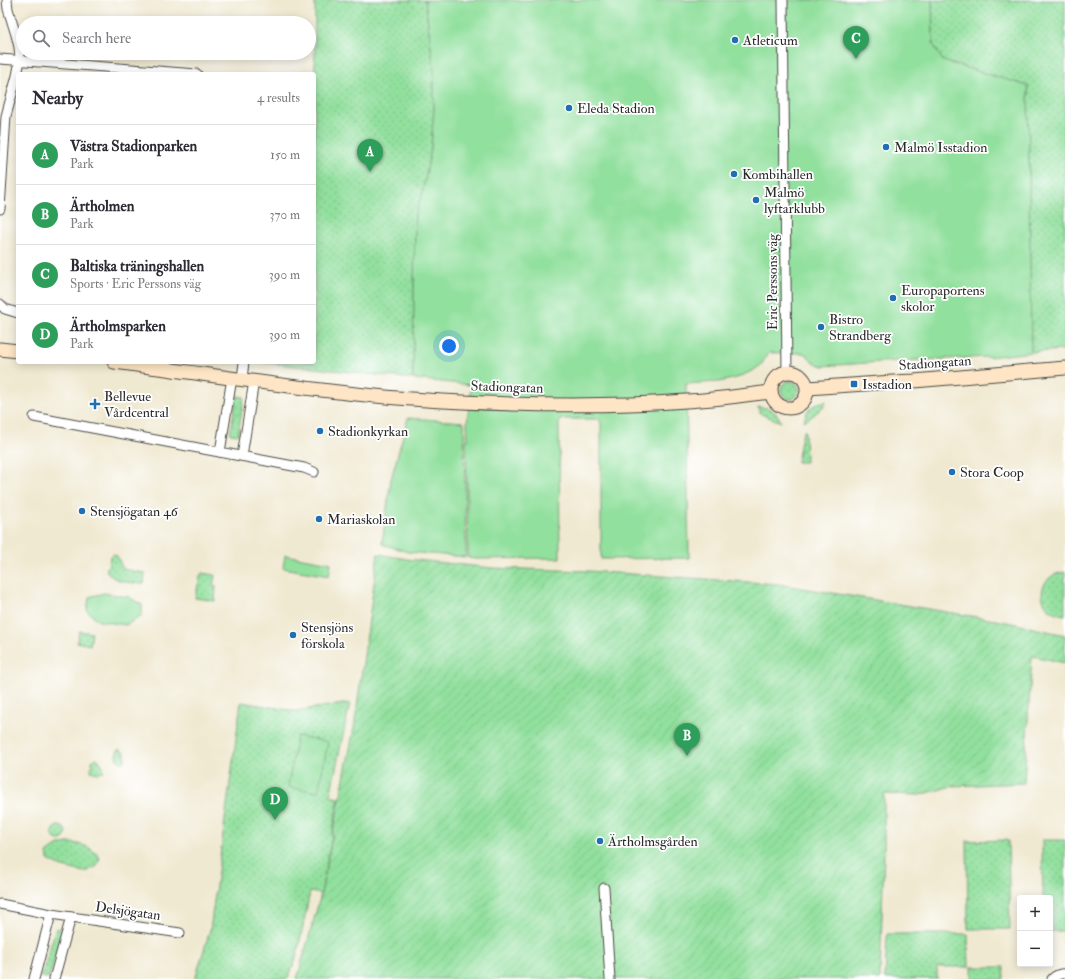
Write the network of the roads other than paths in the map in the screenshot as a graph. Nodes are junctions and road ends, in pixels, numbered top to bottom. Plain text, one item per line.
1 (7, 0) edge
2 (783, 0) edge
3 (16, 35) edge
4 (0, 59) edge
5 (16, 60) edge
6 (20, 60) joint
7 (18, 72) edge
8 (172, 72) edge
9 (16, 80) edge
10 (0, 209) edge
11 (0, 304) edge
12 (15, 312) edge
13 (0, 349) edge
14 (16, 351) edge
15 (128, 364) edge
16 (244, 364) edge
17 (1065, 368) edge
18 (788, 371) junction
19 (243, 380) junction
20 (808, 388) junction
21 (771, 392) junction
22 (34, 417) dead end
23 (220, 452) junction
24 (242, 456) junction
25 (314, 472) dead end
26 (604, 888) dead end
27 (0, 904) edge
28 (51, 914) junction
29 (71, 917) junction
30 (180, 933) dead end
31 (1065, 974) edge
32 (34, 979) edge
33 (54, 979) edge
34 (610, 979) edge
35 (1052, 979) edge

1 - 3 street
2 - 18 street, Eric Perssons väg
4 - 5 street
6 - 7 street
6 - 8 street
9 - 10 street
11 - 12 street
13 - 14 main road
15 - 19 main road, Stadiongatan
16 - 19 street
17 - 20 main road, Stadiongatan
18 - 20 main road
18 - 21 main road
19 - 21 main road, Stadiongatan
19 - 23 street
19 - 24 street
20 - 21 main road
22 - 23 street
23 - 24 street
24 - 25 street
26 - 34 street
27 - 28 street, Delsjögatan
28 - 29 street, Delsjögatan
28 - 32 street
29 - 30 street, Delsjögatan
29 - 33 street
31 - 35 street

